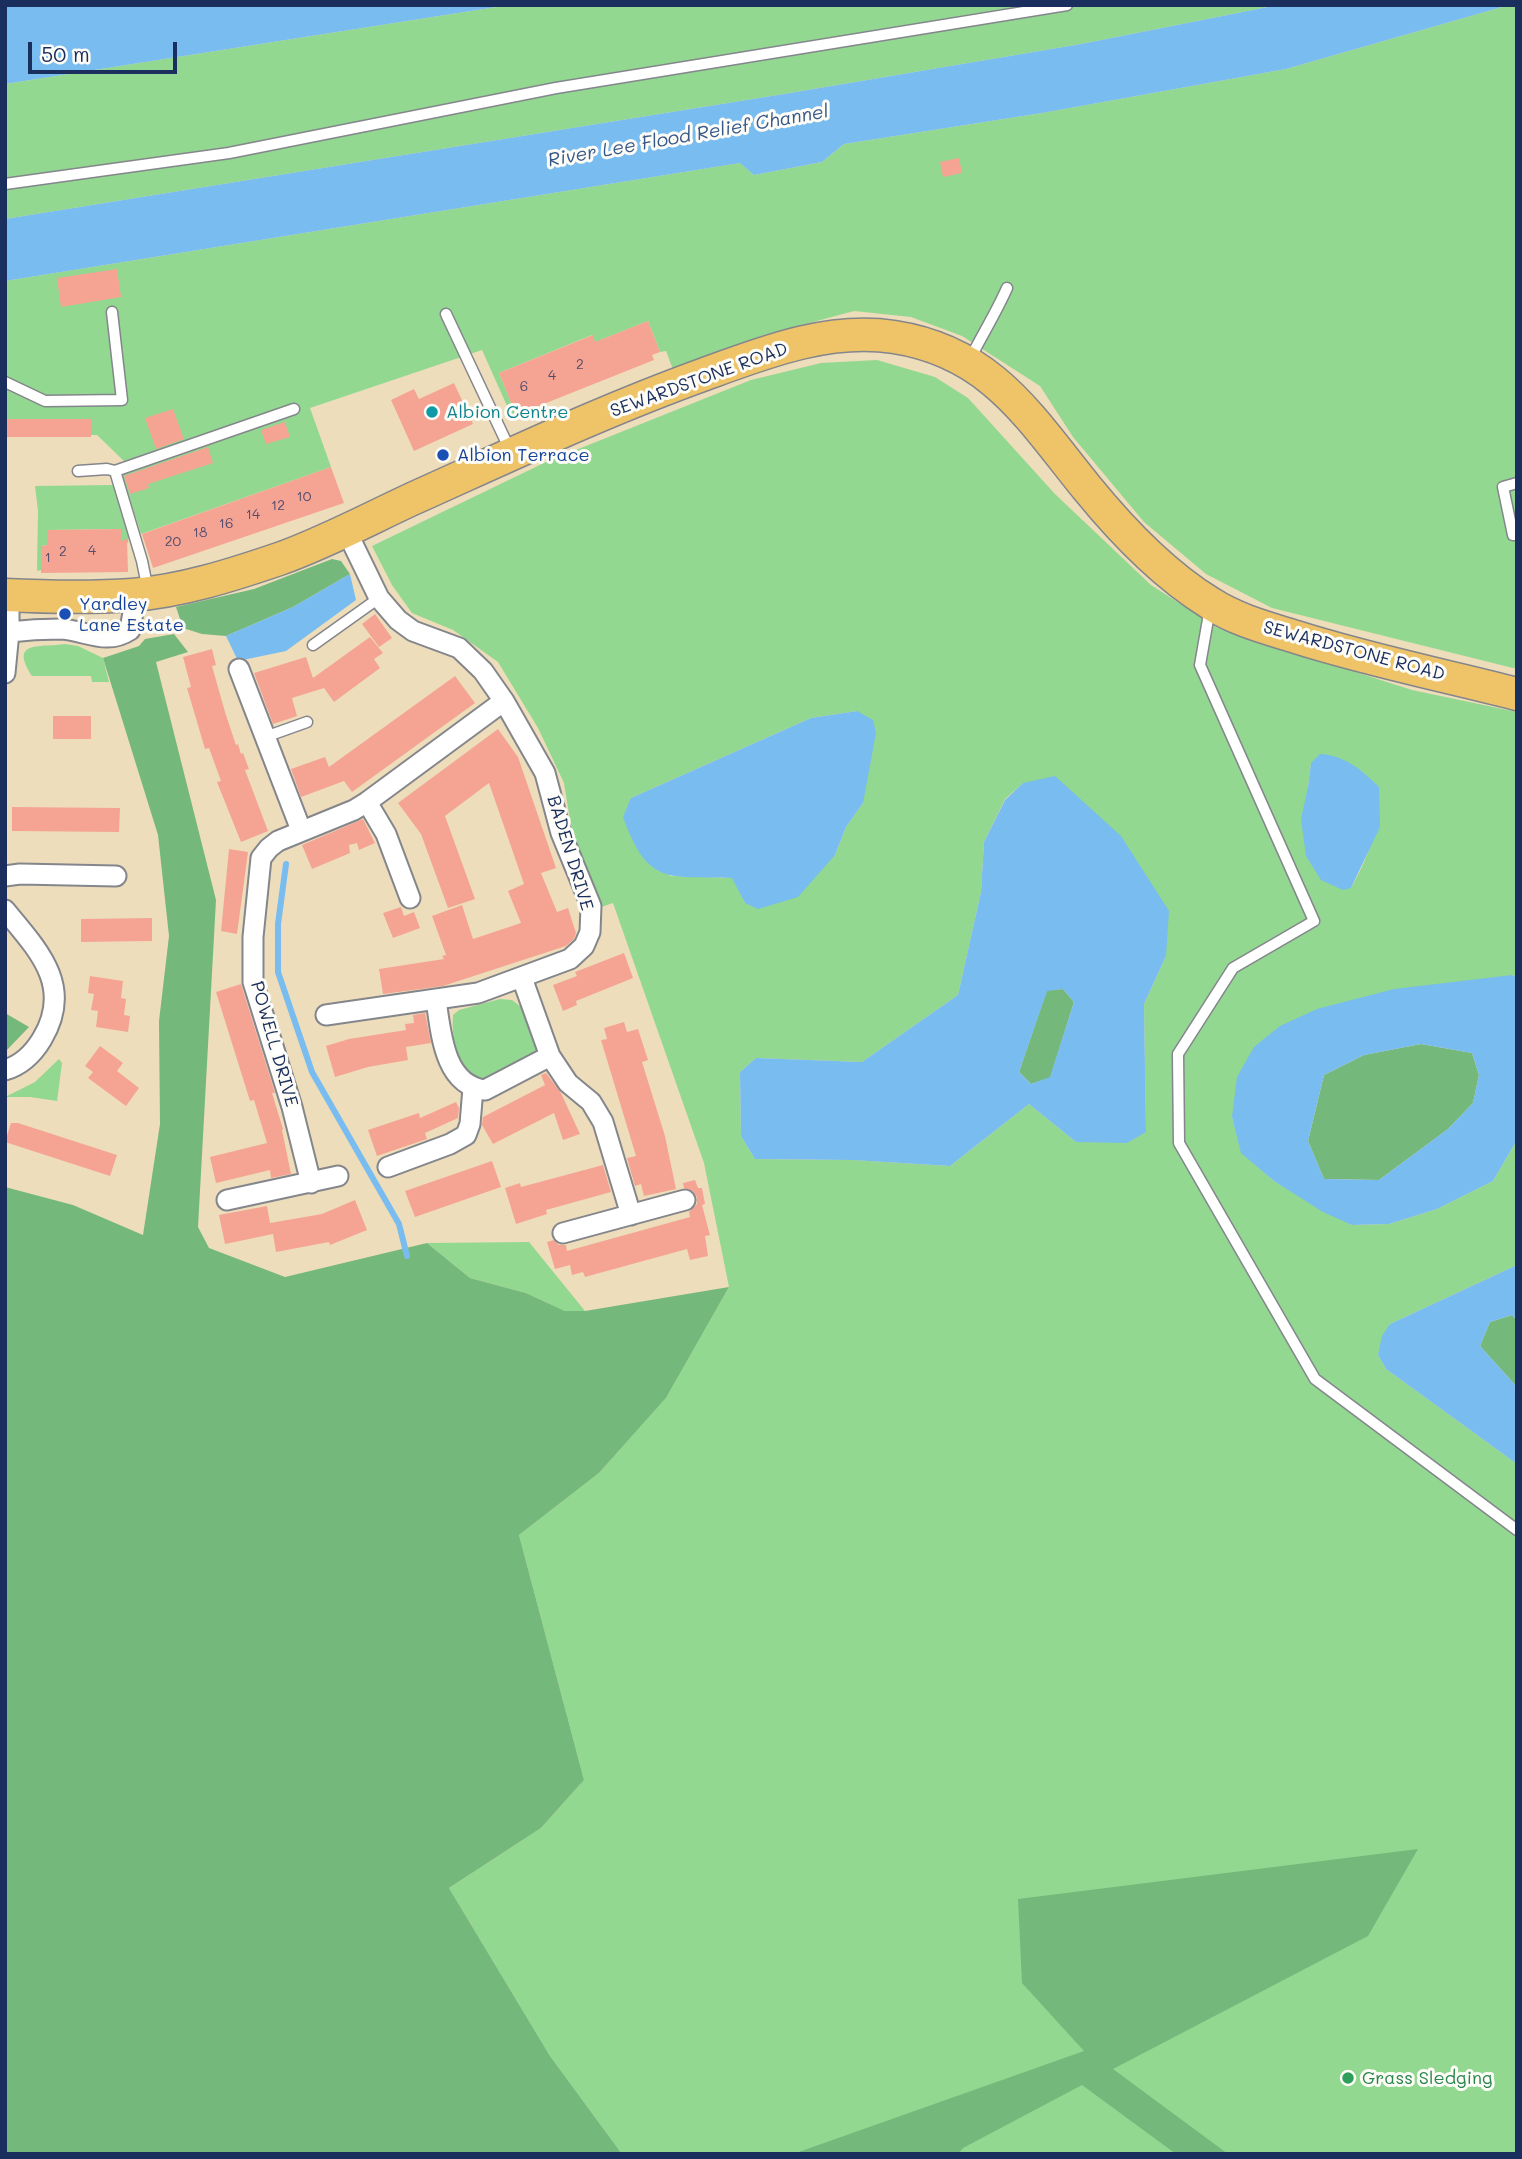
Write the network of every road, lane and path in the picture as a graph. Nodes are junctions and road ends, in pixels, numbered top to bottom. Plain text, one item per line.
1 (1067, 5) edge
2 (5, 184) edge
3 (1007, 288) dead end
4 (112, 312) dead end
5 (446, 314) dead end
6 (968, 362) junction
7 (5, 382) edge
8 (294, 410) dead end
9 (511, 453) junction
10 (78, 471) dead end
11 (116, 471) junction
12 (1517, 482) edge
13 (346, 530) junction
14 (1517, 534) edge
15 (140, 594) junction
16 (7, 595) edge
17 (379, 598) junction
18 (1210, 604) junction
19 (9, 632) junction
20 (313, 645) dead end
21 (239, 670) dead end
22 (5, 673) edge
23 (1517, 694) edge
24 (504, 701) junction
25 (307, 722) dead end
26 (265, 737) junction
27 (367, 802) junction
28 (301, 830) junction
29 (5, 876) edge
30 (116, 876) dead end
31 (410, 898) dead end
32 (5, 910) edge
33 (522, 978) junction
34 (436, 1000) junction
35 (326, 1016) dead end
36 (550, 1056) junction
37 (5, 1070) edge
38 (473, 1088) junction
39 (388, 1167) dead end
40 (338, 1176) dead end
41 (310, 1183) junction
42 (227, 1200) dead end
43 (685, 1200) dead end
44 (631, 1215) junction
45 (563, 1233) dead end
46 (1517, 1530) edge

1 - 2 lane
3 - 6 lane
4 - 7 lane
5 - 9 lane
6 - 9 main road, SEWARDSTONE ROAD
6 - 18 main road, SEWARDSTONE ROAD
8 - 11 lane
9 - 13 main road, SEWARDSTONE ROAD
10 - 11 lane
11 - 15 lane
12 - 14 lane
13 - 15 main road, SEWARDSTONE ROAD
13 - 17 street, BADEN DRIVE
15 - 16 main road, SEWARDSTONE ROAD
15 - 19 street
16 - 19 street
17 - 20 lane
17 - 24 street, BADEN DRIVE
18 - 23 main road, SEWARDSTONE ROAD
18 - 46 lane
19 - 22 street
21 - 26 street
24 - 27 street, POWELL DRIVE
24 - 33 street, BADEN DRIVE
25 - 26 lane
26 - 28 street
27 - 28 street, POWELL DRIVE
27 - 31 street
28 - 41 street, POWELL DRIVE
29 - 30 street
32 - 37 street
33 - 34 street, BADEN DRIVE
33 - 36 street
34 - 35 street, BADEN DRIVE
34 - 38 street
36 - 38 street
36 - 44 street
38 - 39 street
40 - 41 street
41 - 42 street
43 - 44 street
44 - 45 street

